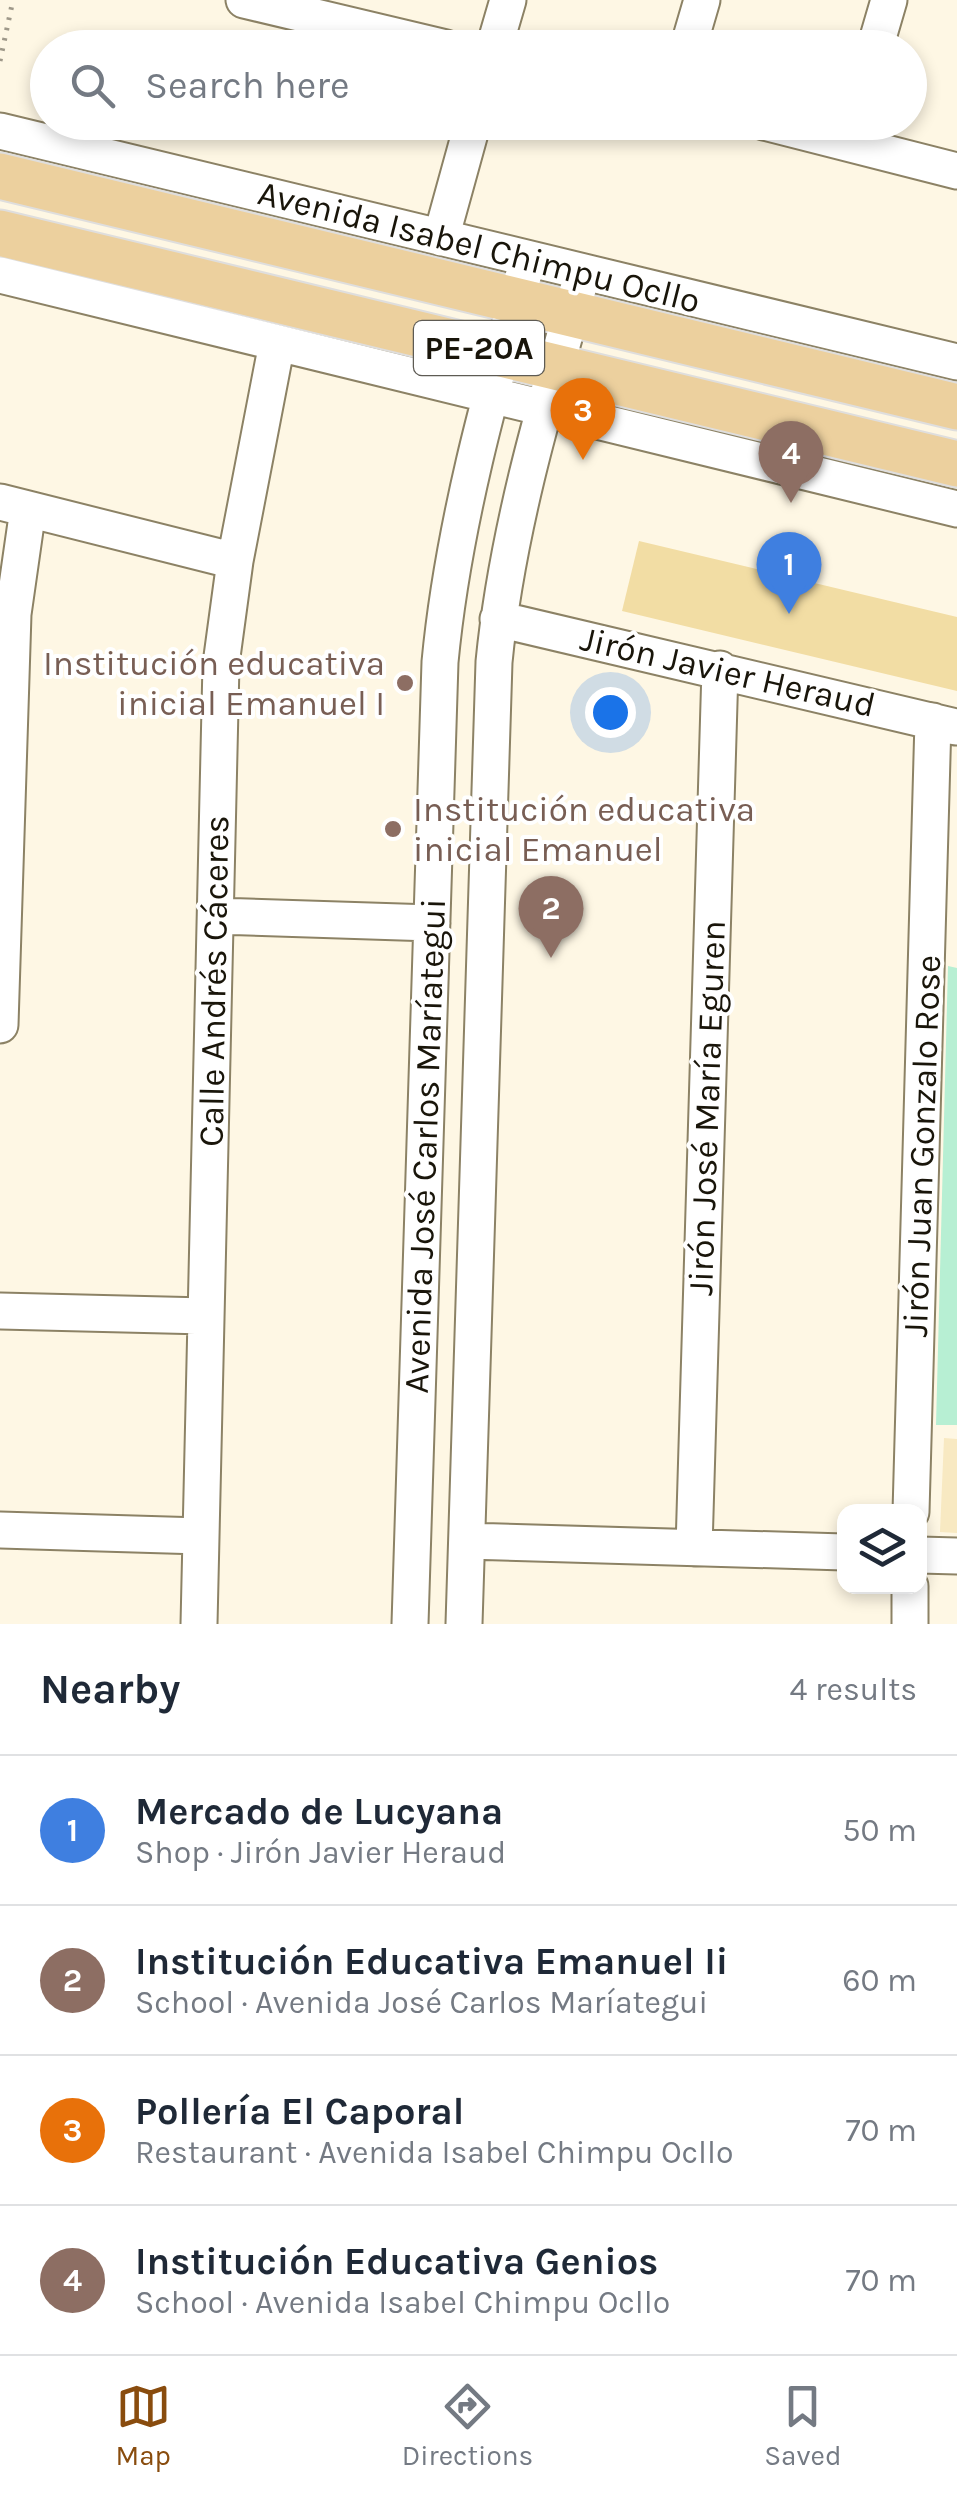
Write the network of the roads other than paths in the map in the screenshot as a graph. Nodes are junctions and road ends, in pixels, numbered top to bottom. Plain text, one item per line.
1 (244, 0) edge
2 (508, 0) edge
3 (702, 0) edge
4 (889, 0) edge
5 (370, 30) edge
6 (499, 30) edge
7 (693, 30) edge
8 (880, 30) edge
9 (0, 131) edge
10 (30, 138) edge
11 (37, 140) edge
12 (468, 140) edge
13 (873, 140) edge
14 (957, 171) edge
15 (0, 176) edge
16 (0, 233) edge
17 (442, 238) junction
18 (0, 276) edge
19 (522, 280) junction
20 (577, 293) junction
21 (277, 343) junction
22 (957, 362) edge
23 (496, 374) junction
24 (550, 387) junction
25 (957, 407) edge
26 (957, 464) edge
27 (14, 505) edge
28 (957, 509) edge
29 (235, 561) junction
30 (498, 618) junction
31 (720, 669) junction
32 (5, 724) edge
33 (945, 724) edge
34 (216, 916) junction
35 (432, 923) junction
36 (942, 948) edge
37 (0, 1025) edge
38 (0, 1311) edge
39 (206, 1316) junction
40 (911, 1504) edge
41 (0, 1530) edge
42 (201, 1536) junction
43 (467, 1541) junction
44 (694, 1548) junction
45 (837, 1552) edge
46 (927, 1554) edge
47 (957, 1556) edge
48 (910, 1594) edge
49 (199, 1624) edge
50 (410, 1624) edge
51 (464, 1624) edge
52 (910, 1624) edge

1 - 5 street
2 - 6 street
3 - 7 street
4 - 8 street
9 - 10 street, Avenida Isabel Chimpu Ocllo
11 - 17 street, Avenida Isabel Chimpu Ocllo
12 - 17 street
13 - 14 street
15 - 19 main road, Avenida Isabel Chimpu Ocllo / PE-20A
16 - 23 main road, PE-20A
17 - 19 street, Avenida Isabel Chimpu Ocllo
18 - 21 street
19 - 20 main road, Avenida Isabel Chimpu Ocllo / PE-20A
19 - 23 street, Avenida José Carlos Maríategui
20 - 22 street, Avenida Isabel Chimpu Ocllo
20 - 24 street, Avenida José Carlos Maríategui
20 - 25 main road, Avenida Isabel Chimpu Ocllo / PE-20A
21 - 23 street
21 - 29 street, Calle Andrés Cáceres
23 - 24 main road, PE-20A
23 - 35 street, Avenida José Carlos Maríategui
24 - 26 main road, PE-20A
24 - 28 street
24 - 30 street, Avenida José Carlos Maríategui
27 - 29 street
27 - 32 street
29 - 34 street, Calle Andrés Cáceres
30 - 31 street, Jirón Javier Heraud
30 - 43 street, Avenida José Carlos Maríategui
31 - 33 street, Jirón Javier Heraud
31 - 44 street, Jirón José María Eguren
32 - 37 street
33 - 36 street, Jirón Juan Gonzalo Rose
34 - 35 street
34 - 39 street, Calle Andrés Cáceres
35 - 50 street, Avenida José Carlos Maríategui
36 - 40 street, Jirón Juan Gonzalo Rose
38 - 39 street
39 - 42 street, Calle Andrés Cáceres
41 - 42 street
42 - 49 street, Calle Andrés Cáceres
43 - 44 street
43 - 51 street, Avenida José Carlos Maríategui
44 - 45 street
46 - 47 street
48 - 52 street

